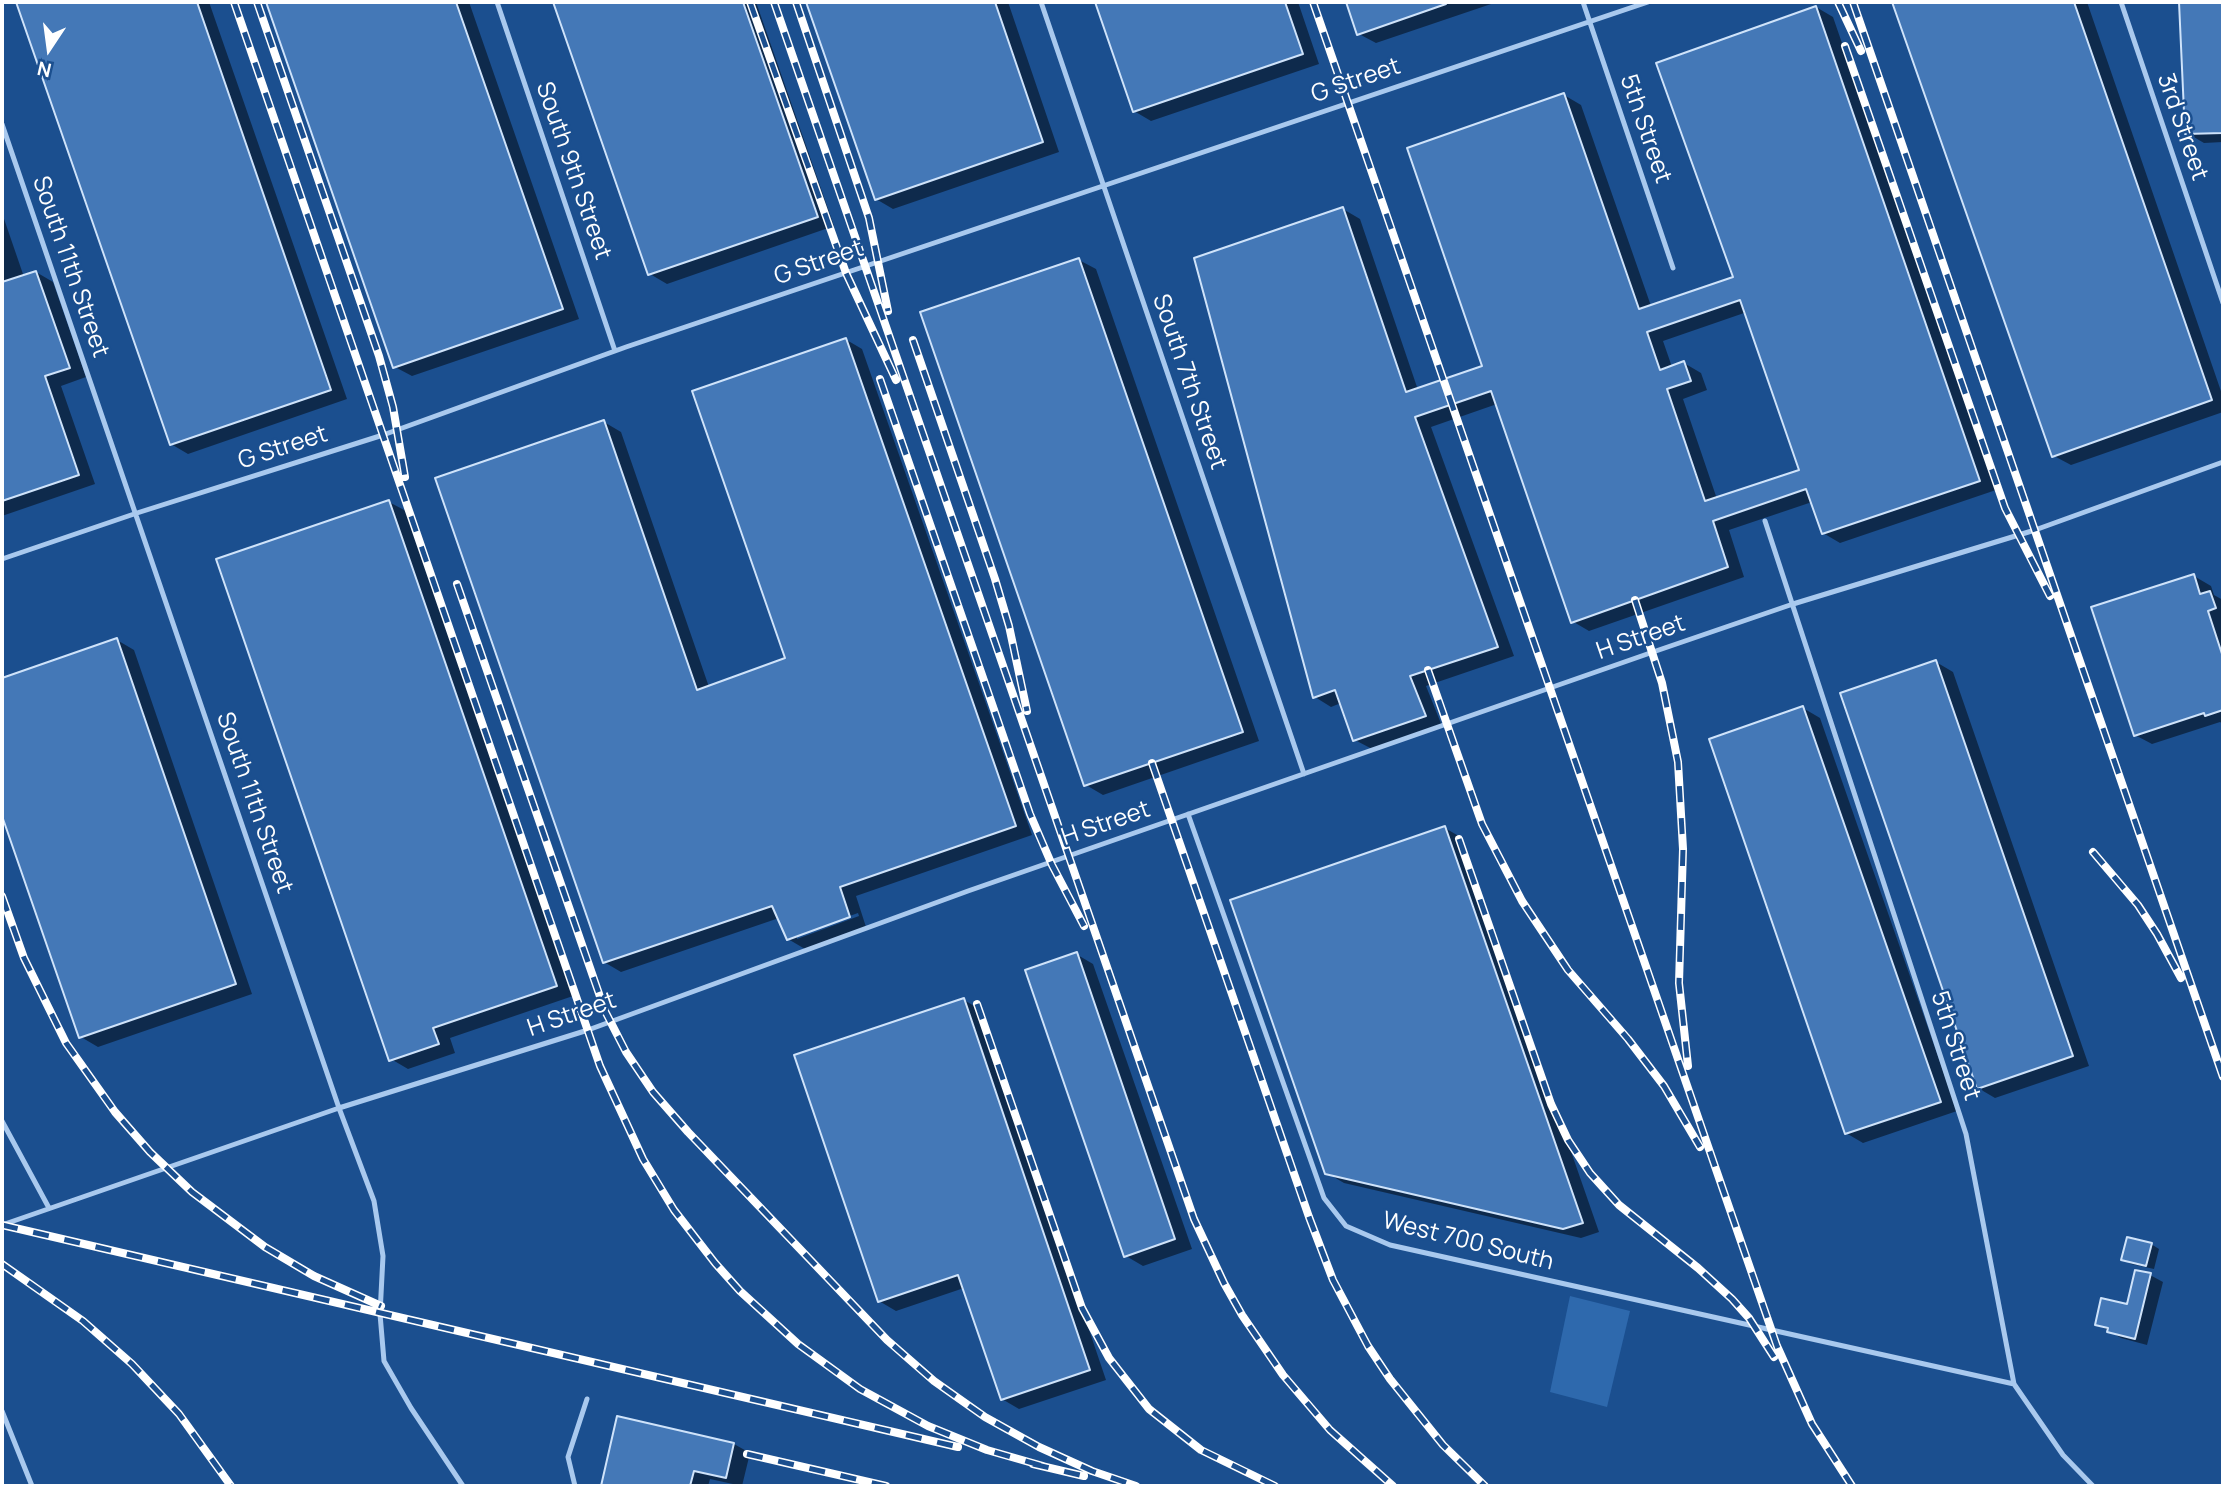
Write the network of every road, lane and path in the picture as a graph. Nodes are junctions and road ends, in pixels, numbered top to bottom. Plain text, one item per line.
1 (497, 2) edge
2 (1041, 2) edge
3 (1583, 2) edge
4 (1648, 2) edge
5 (2121, 2) edge
6 (1590, 20) junction
7 (2, 124) edge
8 (1103, 185) junction
9 (1673, 268) dead end
10 (2223, 303) edge
11 (615, 351) junction
12 (2223, 462) edge
13 (137, 513) junction
14 (1765, 521) dead end
15 (2, 559) edge
16 (1793, 604) junction
17 (1304, 774) junction
18 (1188, 814) junction
19 (339, 1108) junction
20 (2, 1121) edge
21 (49, 1208) junction
22 (2, 1224) edge
23 (2014, 1384) junction
24 (587, 1399) dead end
25 (2, 1411) edge
26 (32, 1486) edge
27 (463, 1486) edge
28 (575, 1486) edge
29 (2093, 1486) edge

1 - 11 lane, South 9th Street
2 - 8 lane, South 7th Street
3 - 6 lane, 5th Street
4 - 6 lane, G Street
5 - 10 lane, 3rd Street
6 - 8 lane, G Street
6 - 9 lane, 5th Street
7 - 13 lane, South 11th Street
8 - 11 lane, G Street
8 - 17 lane, South 7th Street
11 - 13 lane, G Street
12 - 16 lane, H Street
13 - 15 lane, G Street
13 - 19 lane, South 11th Street
14 - 16 lane, 5th Street
16 - 17 lane, H Street
16 - 23 lane, 5th Street
17 - 18 lane, H Street
18 - 19 lane, H Street
18 - 23 lane, West 700 South
19 - 21 lane, H Street
19 - 27 lane, South 11th Street
20 - 21 lane
21 - 22 lane, H Street
23 - 29 lane, 5th Street
24 - 28 lane
25 - 26 lane

